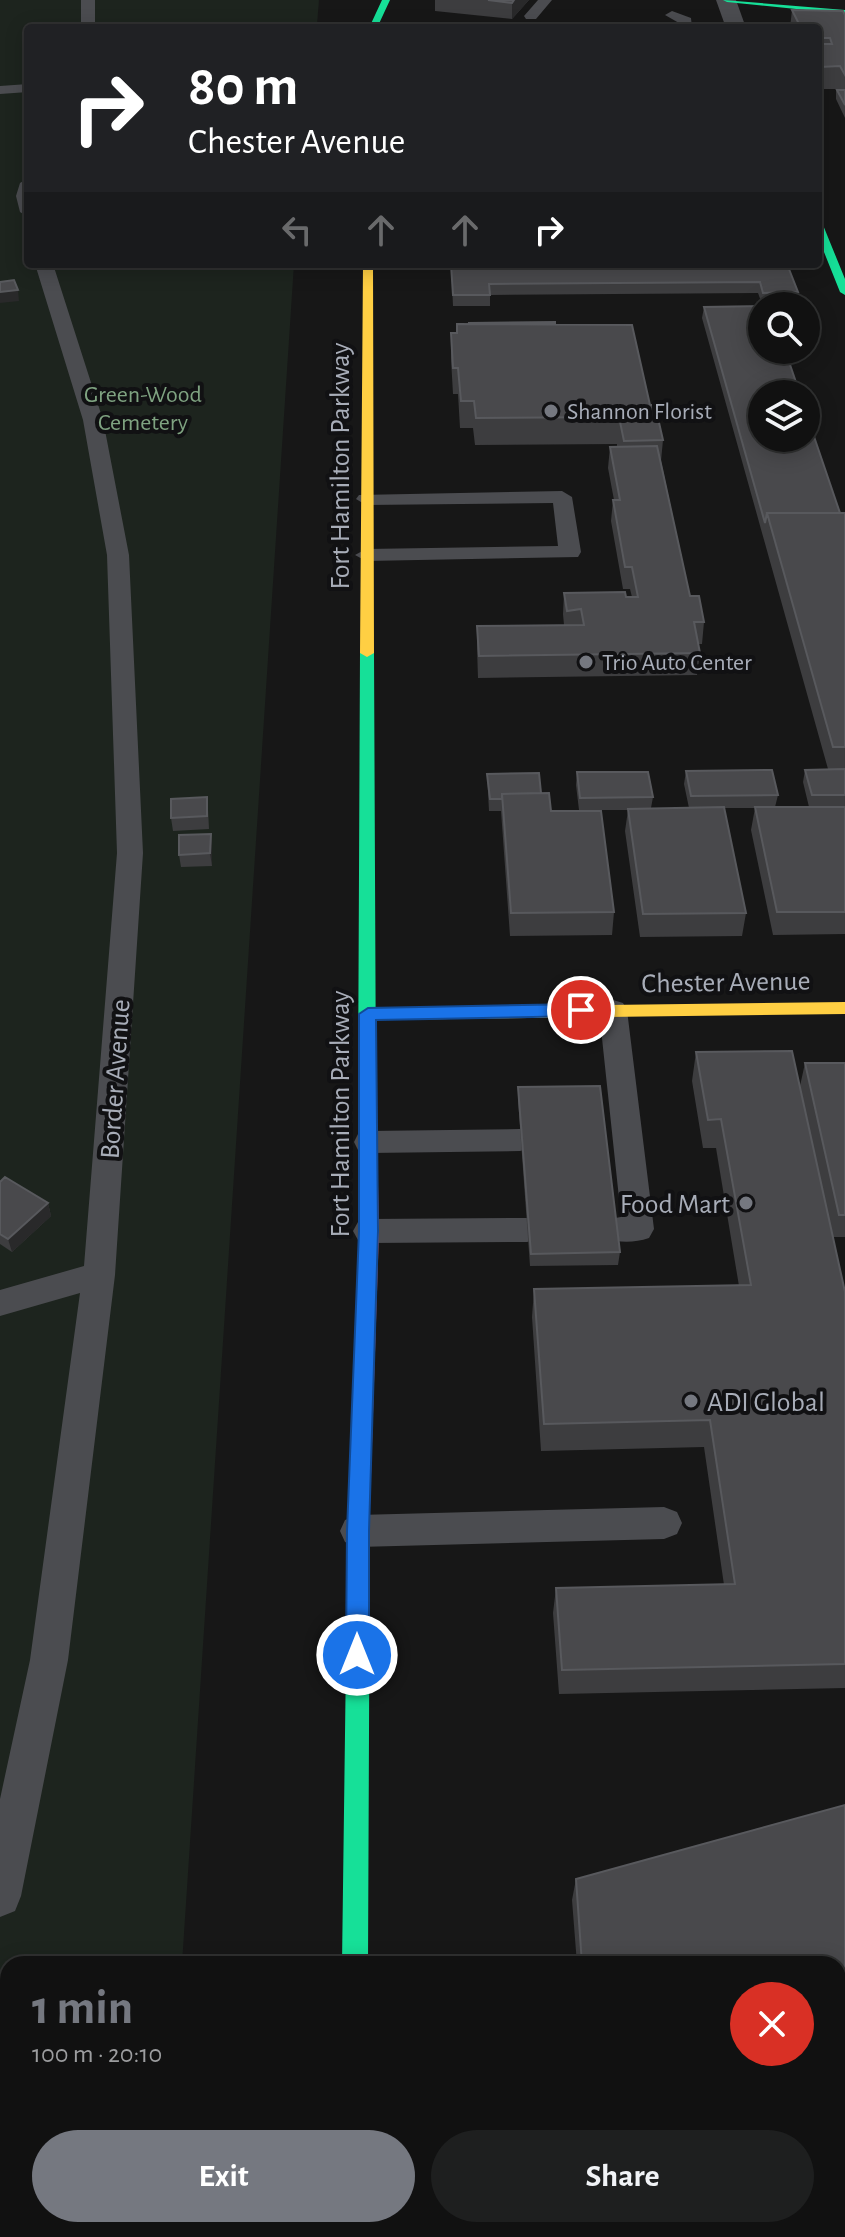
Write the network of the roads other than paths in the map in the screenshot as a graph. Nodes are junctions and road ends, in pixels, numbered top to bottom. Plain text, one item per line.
1 (88, 0) edge
2 (386, 0) edge
3 (545, 0) edge
4 (726, 0) edge
5 (845, 12) edge
6 (672, 15) dead end
7 (527, 23) edge
8 (88, 24) edge
9 (375, 24) edge
10 (686, 24) edge
11 (735, 24) edge
12 (24, 88) edge
13 (0, 90) edge
14 (822, 235) edge
15 (45, 268) edge
16 (368, 268) edge
17 (845, 292) edge
18 (366, 499) junction
19 (366, 555) junction
20 (845, 1008) edge
21 (613, 1010) junction
22 (368, 1014) junction
23 (520, 1140) edge
24 (369, 1142) junction
25 (615, 1229) edge
26 (527, 1230) edge
27 (369, 1231) junction
28 (99, 1275) junction
29 (0, 1303) edge
30 (664, 1523) dead end
31 (358, 1531) junction
32 (0, 1896) edge
33 (355, 1956) edge

1 - 8 lane
2 - 9 main road
3 - 7 lane
4 - 5 main road
4 - 11 street
6 - 10 lane
12 - 13 lane
14 - 17 main road
15 - 28 lane, Border Avenue
16 - 18 main road, Fort Hamilton Parkway
18 - 19 main road, Fort Hamilton Parkway
18 - 19 lane
19 - 22 main road, Fort Hamilton Parkway
20 - 21 main road, Chester Avenue
21 - 22 main road, Chester Avenue
21 - 25 lane
22 - 24 main road, Fort Hamilton Parkway
23 - 24 lane
24 - 27 main road, Fort Hamilton Parkway
26 - 27 lane
27 - 31 main road, Fort Hamilton Parkway
28 - 29 lane
28 - 32 lane, Border Avenue
30 - 31 lane
31 - 33 main road, Fort Hamilton Parkway

